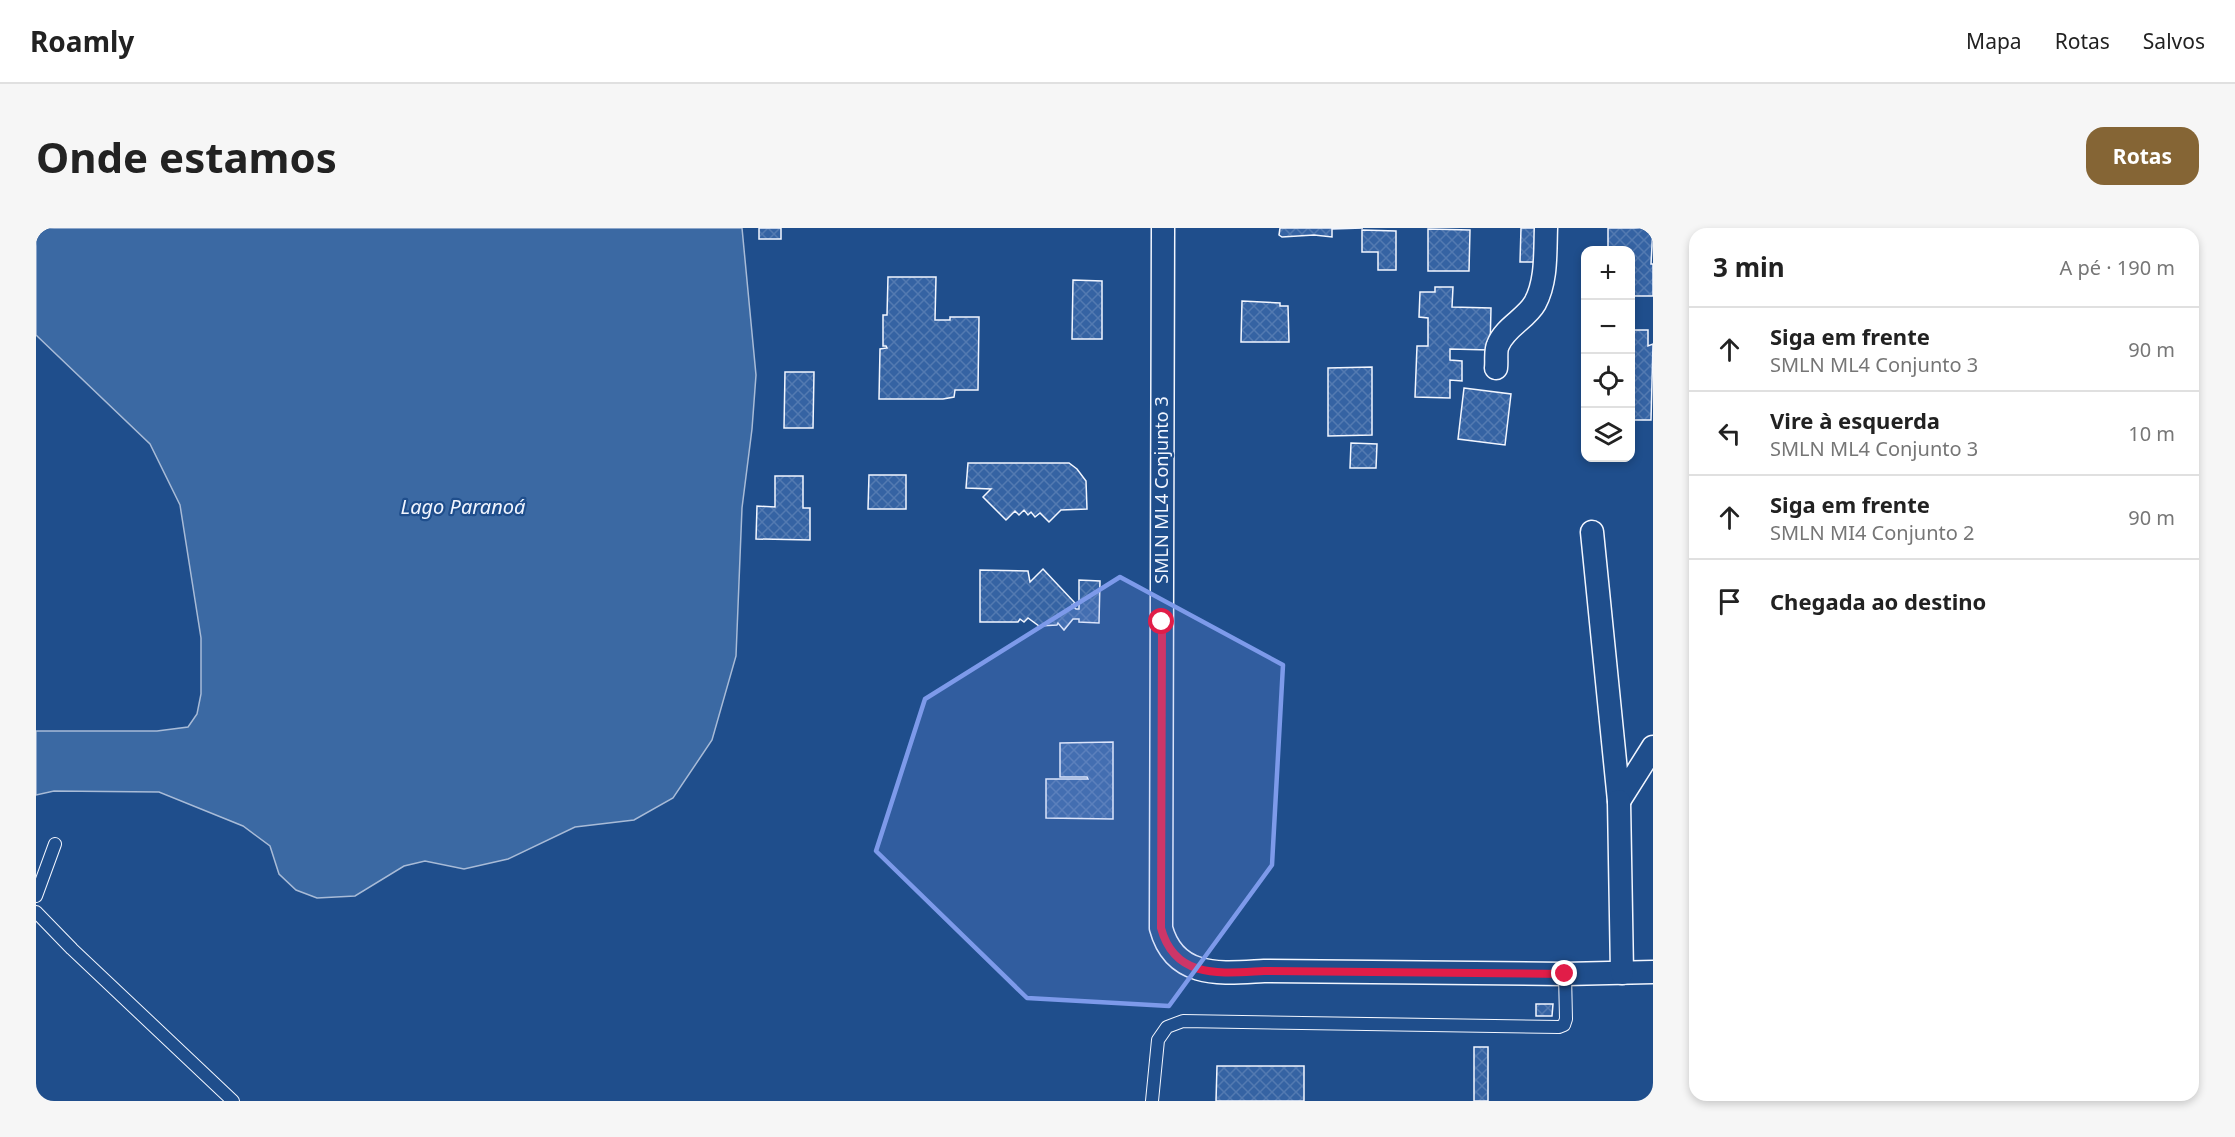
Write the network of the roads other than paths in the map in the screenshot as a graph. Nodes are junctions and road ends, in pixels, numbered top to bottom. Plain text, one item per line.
1 (1163, 228) edge
2 (1546, 228) edge
3 (1496, 368) dead end
4 (1592, 532) dead end
5 (1653, 747) edge
6 (1619, 801) junction
7 (55, 844) dead end
8 (36, 896) edge
9 (36, 912) edge
10 (1653, 972) edge
11 (1622, 973) junction
12 (1565, 974) junction
13 (233, 1101) edge
14 (1152, 1101) edge

1 - 12 street, SMLN ML4 Conjunto 3
2 - 3 street
4 - 6 street
5 - 6 street
6 - 11 street
7 - 8 lane
9 - 13 lane
10 - 11 street
11 - 12 street
12 - 14 lane

